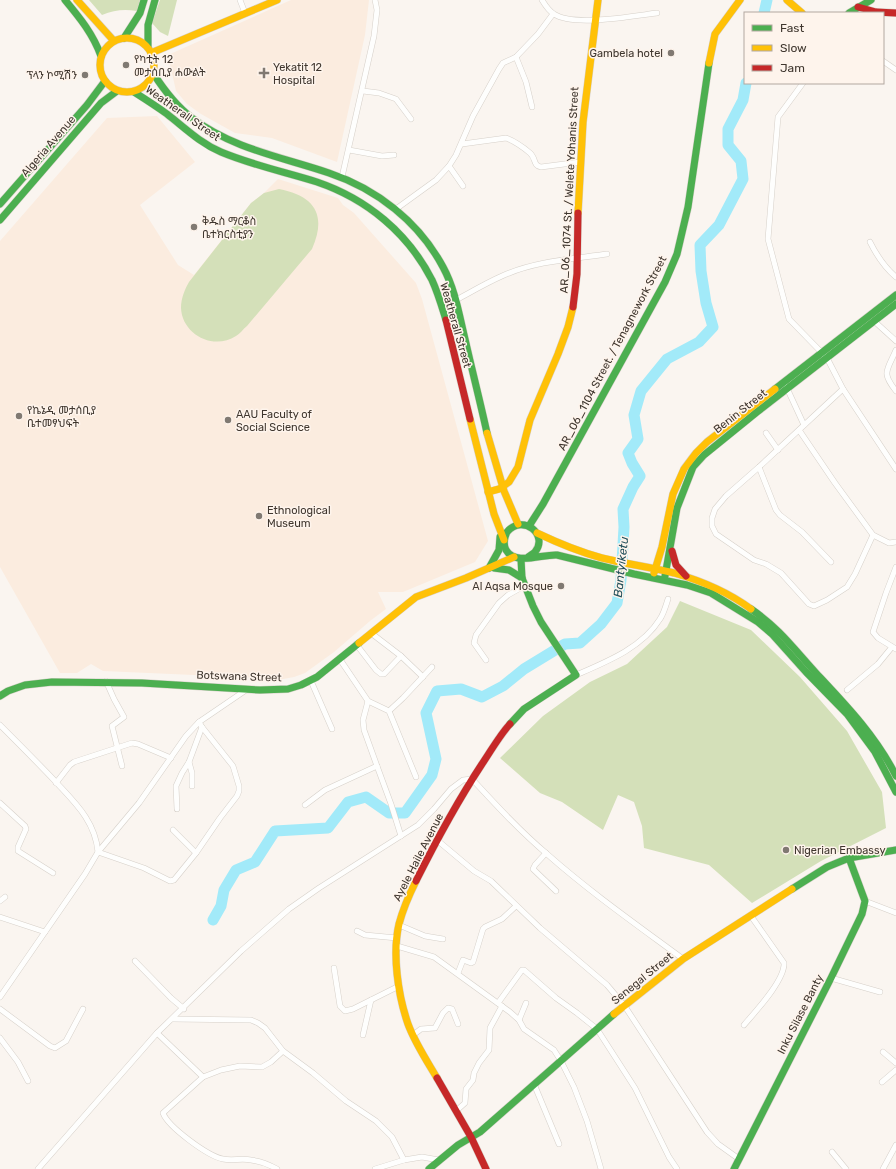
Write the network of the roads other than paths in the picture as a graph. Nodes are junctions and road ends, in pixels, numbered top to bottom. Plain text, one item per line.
1 (65, 0) edge
2 (77, 0) edge
3 (144, 0) edge
4 (155, 0) edge
5 (240, 0) edge
6 (277, 0) edge
7 (375, 0) edge
8 (542, 0) edge
9 (598, 0) edge
10 (740, 0) edge
11 (871, 0) edge
12 (788, 1) edge
13 (858, 7) junction
14 (801, 12) edge
15 (850, 12) edge
16 (876, 12) edge
17 (884, 12) edge
18 (244, 13) junction
19 (657, 13) dead end
20 (896, 13) edge
21 (553, 14) junction
22 (595, 20) junction
23 (124, 38) junction
24 (114, 41) junction
25 (150, 50) junction
26 (101, 56) junction
27 (516, 57) junction
28 (884, 62) edge
29 (896, 70) edge
30 (154, 73) junction
31 (104, 81) junction
32 (801, 84) edge
33 (117, 91) junction
34 (363, 91) junction
35 (134, 92) junction
36 (532, 107) dead end
37 (411, 119) dead end
38 (226, 139) junction
39 (54, 142) junction
40 (462, 144) junction
41 (62, 148) junction
42 (349, 150) junction
43 (220, 152) junction
44 (394, 155) dead end
45 (580, 162) junction
46 (449, 166) junction
47 (342, 177) junction
48 (463, 186) dead end
49 (0, 204) edge
50 (396, 209) junction
51 (0, 220) edge
52 (870, 242) dead end
53 (607, 254) dead end
54 (578, 258) junction
55 (896, 278) edge
56 (896, 295) edge
57 (456, 300) junction
58 (896, 304) edge
59 (874, 322) junction
60 (896, 341) edge
61 (896, 350) edge
62 (824, 355) junction
63 (785, 385) junction
64 (843, 389) junction
65 (896, 391) edge
66 (804, 425) junction
67 (799, 430) junction
68 (766, 433) dead end
69 (778, 450) junction
70 (759, 467) junction
71 (896, 469) edge
72 (502, 487) junction
73 (488, 492) junction
74 (518, 524) junction
75 (529, 526) junction
76 (501, 532) junction
77 (537, 533) junction
78 (873, 534) junction
79 (504, 540) junction
80 (671, 542) junction
81 (896, 542) edge
82 (662, 547) junction
83 (521, 558) junction
84 (831, 562) dead end
85 (640, 566) junction
86 (896, 567) edge
87 (489, 568) junction
88 (655, 569) junction
89 (666, 571) junction
90 (653, 577) junction
91 (686, 577) junction
92 (522, 578) junction
93 (664, 580) junction
94 (524, 586) junction
95 (668, 599) dead end
96 (371, 633) junction
97 (356, 644) junction
98 (894, 648) edge
99 (402, 656) junction
100 (339, 658) junction
101 (486, 660) dead end
102 (432, 667) dead end
103 (576, 675) junction
104 (424, 677) junction
105 (106, 681) junction
106 (311, 681) junction
107 (247, 689) junction
108 (847, 690) dead end
109 (0, 696) edge
110 (368, 700) junction
111 (389, 711) junction
112 (0, 725) edge
113 (201, 725) junction
114 (862, 728) junction
115 (332, 729) dead end
116 (118, 747) junction
117 (171, 758) junction
118 (189, 762) junction
119 (122, 766) dead end
120 (376, 766) junction
121 (896, 776) edge
122 (416, 777) dead end
123 (472, 779) junction
124 (56, 782) junction
125 (192, 786) dead end
126 (896, 792) edge
127 (0, 803) edge
128 (306, 805) dead end
129 (177, 809) dead end
130 (173, 830) dead end
131 (402, 836) junction
132 (437, 840) junction
133 (896, 850) edge
134 (98, 852) junction
135 (196, 853) junction
136 (546, 853) junction
137 (849, 858) junction
138 (53, 873) dead end
139 (556, 891) dead end
140 (5, 897) dead end
141 (0, 901) edge
142 (866, 901) junction
143 (516, 906) junction
144 (896, 914) edge
145 (751, 916) junction
146 (0, 918) edge
147 (399, 925) junction
148 (357, 930) dead end
149 (45, 932) junction
150 (443, 939) dead end
151 (397, 942) junction
152 (683, 959) junction
153 (135, 961) dead end
154 (334, 968) dead end
155 (458, 973) junction
156 (832, 978) junction
157 (399, 986) junction
158 (880, 992) dead end
159 (0, 997) edge
160 (371, 1000) junction
161 (526, 1003) dead end
162 (500, 1005) junction
163 (624, 1005) junction
164 (0, 1009) edge
165 (83, 1009) dead end
166 (184, 1009) junction
167 (173, 1019) junction
168 (519, 1020) junction
169 (458, 1024) dead end
170 (744, 1025) dead end
171 (597, 1029) junction
172 (157, 1033) junction
173 (363, 1035) dead end
174 (413, 1036) junction
175 (0, 1038) edge
176 (283, 1051) junction
177 (883, 1052) dead end
178 (561, 1061) junction
179 (896, 1064) edge
180 (896, 1070) edge
181 (203, 1077) junction
182 (28, 1081) dead end
183 (882, 1082) dead end
184 (534, 1084) junction
185 (456, 1111) junction
186 (472, 1137) junction
187 (559, 1144) dead end
188 (896, 1145) edge
189 (832, 1152) dead end
190 (739, 1159) junction
191 (404, 1160) junction
192 (439, 1160) junction
193 (38, 1169) edge
194 (277, 1169) edge
195 (375, 1169) edge
196 (429, 1169) edge
197 (486, 1169) edge
198 (601, 1169) edge
199 (677, 1169) edge
200 (734, 1169) edge
201 (846, 1169) edge
202 (883, 1169) edge

1 - 26 main road
2 - 24 main road
3 - 23 main road
4 - 25 main road
5 - 18 street
6 - 18 main road
7 - 34 street
8 - 21 street
9 - 22 main road, AR_06_1074 St. / Welete Yohanis Street
10 - 75 main road, AR_06_1104 Street. / Tenagnework Street
11 - 13 main road
12 - 14 main road
13 - 15 main road
13 - 16 main road
17 - 20 main road
18 - 25 main road
19 - 22 street
21 - 22 street
21 - 27 street
22 - 45 main road, AR_06_1074 St. / Welete Yohanis Street
23 - 24 main road
23 - 25 main road
24 - 26 main road
25 - 30 main road
26 - 31 main road
27 - 36 street
27 - 40 street
28 - 29 street
30 - 35 main road
30 - 38 main road
31 - 33 main road
31 - 39 main road, Algeria Avenue
32 - 62 street
33 - 35 main road
33 - 41 main road, Algeria Avenue
34 - 37 street
34 - 42 street
35 - 43 main road, Weatherall Street
38 - 43 main road
38 - 47 main road
39 - 41 main road
39 - 49 main road, Algeria Avenue
40 - 45 street
40 - 46 street
41 - 51 main road, Algeria Avenue
42 - 44 street
42 - 47 street
43 - 73 main road, Weatherall Street
45 - 54 main road, AR_06_1074 St. / Welete Yohanis Street
46 - 48 street
46 - 50 street
47 - 50 main road
50 - 57 main road
52 - 55 street
53 - 54 street
54 - 57 street
54 - 72 main road, AR_06_1074 St. / Welete Yohanis Street
56 - 62 main road, Benin Street
57 - 72 main road
58 - 59 main road, Benin Street
59 - 60 street
59 - 62 main road, Benin Street
61 - 65 street
62 - 63 main road, Benin Street
62 - 64 street
63 - 66 street
63 - 80 main road, Benin Street
63 - 82 main road, Benin Street
64 - 66 street
64 - 71 street
66 - 67 street
67 - 69 street
67 - 78 street
68 - 69 street
69 - 70 street
70 - 78 street
70 - 84 street
72 - 73 main road
72 - 74 main road
73 - 76 main road, Weatherall Street
74 - 75 main road
74 - 79 main road
75 - 77 main road
76 - 79 main road, Weatherall Street
76 - 87 main road
77 - 83 main road
77 - 85 main road
78 - 81 street
79 - 83 main road
80 - 89 main road, Benin Street
80 - 91 main road
82 - 85 main road
82 - 88 main road, Benin Street
83 - 87 main road, Botswana Street
83 - 90 main road
83 - 92 main road
85 - 88 main road
86 - 98 street
87 - 92 main road
87 - 96 main road, Botswana Street
88 - 89 main road
88 - 90 main road, Benin Street
89 - 91 main road
89 - 93 main road, Benin Street
90 - 93 main road
91 - 114 main road
92 - 94 main road
93 - 114 main road
94 - 101 street
94 - 103 main road
95 - 103 street
96 - 97 main road, Botswana Street
96 - 99 street
97 - 99 street
97 - 100 main road, Botswana Street
98 - 108 street
99 - 104 street
100 - 106 main road, Botswana Street
100 - 110 street
102 - 104 street
103 - 123 main road, Ayele Haile Avenue
104 - 111 street
105 - 107 main road, Botswana Street
105 - 109 main road, Botswana Street
105 - 116 street
106 - 107 main road, Botswana Street
106 - 115 street
107 - 113 street
110 - 111 street
110 - 120 street
111 - 122 street
112 - 124 street
113 - 117 street
113 - 118 street
113 - 135 street
114 - 121 main road
114 - 126 main road
116 - 117 street
116 - 119 street
116 - 124 street
117 - 134 street
118 - 125 street
118 - 129 street
120 - 128 street
120 - 131 street
123 - 131 street
123 - 132 main road, Ayele Haile Avenue
123 - 136 street
124 - 134 street
127 - 138 street
130 - 135 street
131 - 166 street
132 - 143 street
132 - 147 main road, Ayele Haile Avenue
133 - 137 main road, Senegal Street
134 - 135 street
134 - 149 street
136 - 139 street
136 - 152 street
137 - 142 main road
137 - 145 main road, Senegal Street
140 - 141 street
142 - 144 street
142 - 156 main road, Inku Silase Banty
143 - 155 street
143 - 163 street
145 - 152 main road, Senegal Street
145 - 170 street
146 - 149 street
147 - 150 street
147 - 151 main road, Ayele Haile Avenue
148 - 151 street
149 - 159 street
151 - 155 street
151 - 157 main road, Ayele Haile Avenue
152 - 163 main road, Senegal Street
153 - 166 street
154 - 160 street
155 - 162 street
156 - 158 street
156 - 190 main road, Inku Silase Banty
157 - 160 street
157 - 174 main road, Ayele Haile Avenue
160 - 173 street
161 - 168 street
162 - 168 street
162 - 171 street
162 - 185 street
163 - 171 main road, Senegal Street
163 - 190 street
164 - 165 street
166 - 167 street
167 - 172 street
167 - 176 street
168 - 178 street
169 - 174 street
171 - 178 main road, Senegal Street
171 - 199 street
172 - 181 street
172 - 193 street
174 - 185 main road, Ayele Haile Avenue
175 - 182 street
176 - 181 street
176 - 191 street
177 - 179 street
178 - 184 main road, Senegal Street
178 - 198 street
180 - 183 street
181 - 194 street
184 - 186 main road, Senegal Street
184 - 187 street
185 - 186 main road, Ayele Haile Avenue
186 - 192 main road, Senegal Street
186 - 197 main road, Ayele Haile Avenue
188 - 202 street
189 - 201 street
190 - 200 main road, Inku Silase Banty
191 - 192 street
191 - 195 street
192 - 196 main road, Senegal Street

